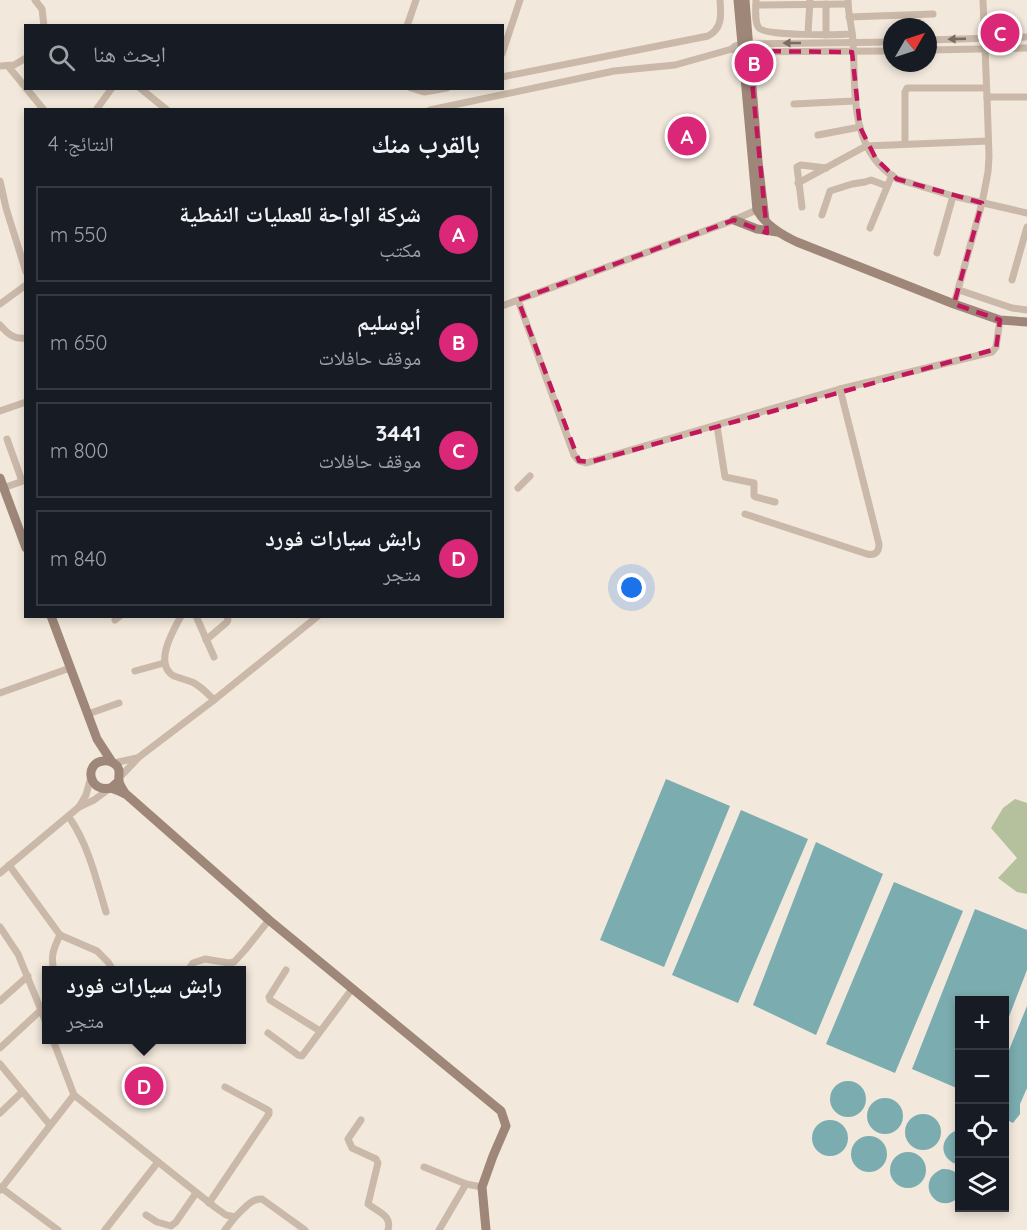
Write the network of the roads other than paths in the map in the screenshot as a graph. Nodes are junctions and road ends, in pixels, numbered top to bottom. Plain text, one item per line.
1 (35, 0) edge
2 (416, 0) edge
3 (520, 0) edge
4 (720, 0) edge
5 (738, 0) edge
6 (745, 0) edge
7 (983, 0) edge
8 (809, 2) edge
9 (848, 2) edge
10 (756, 3) edge
11 (826, 4) junction
12 (933, 14) dead end
13 (849, 17) junction
14 (44, 24) edge
15 (408, 24) edge
16 (808, 33) junction
17 (852, 34) junction
18 (826, 35) junction
19 (1027, 37) edge
20 (984, 38) junction
21 (937, 40) edge
22 (883, 42) edge
23 (853, 43) junction
24 (746, 47) junction
25 (504, 48) edge
26 (1027, 48) edge
27 (985, 49) junction
28 (937, 50) edge
29 (883, 51) edge
30 (852, 52) junction
31 (24, 59) edge
32 (4, 66) edge
33 (504, 77) edge
34 (24, 86) edge
35 (986, 88) junction
36 (28, 90) edge
37 (111, 90) edge
38 (142, 90) edge
39 (414, 90) edge
40 (436, 90) edge
41 (1027, 97) edge
42 (987, 98) junction
43 (854, 101) junction
44 (795, 104) dead end
45 (42, 108) edge
46 (97, 108) edge
47 (165, 108) edge
48 (439, 108) edge
49 (860, 127) junction
50 (818, 135) dead end
51 (988, 141) junction
52 (905, 143) junction
53 (866, 146) junction
54 (826, 168) junction
55 (892, 176) junction
56 (0, 181) edge
57 (798, 183) junction
58 (887, 186) junction
59 (953, 196) junction
60 (982, 204) junction
61 (802, 207) dead end
62 (3, 208) edge
63 (760, 209) junction
64 (1027, 213) edge
65 (822, 215) dead end
66 (734, 220) junction
67 (1027, 227) edge
68 (870, 228) dead end
69 (777, 232) junction
70 (22, 249) edge
71 (937, 253) dead end
72 (1012, 280) dead end
73 (24, 286) edge
74 (959, 290) junction
75 (518, 300) junction
76 (0, 304) edge
77 (954, 304) junction
78 (504, 305) edge
79 (1027, 310) edge
80 (1000, 320) junction
81 (1027, 322) edge
82 (0, 325) edge
83 (24, 338) edge
84 (840, 389) junction
85 (24, 403) edge
86 (0, 411) edge
87 (717, 426) junction
88 (7, 439) dead end
89 (530, 476) dead end
90 (24, 481) edge
91 (2, 483) edge
92 (518, 488) dead end
93 (775, 502) dead end
94 (745, 514) dead end
95 (24, 537) edge
96 (52, 618) edge
97 (180, 618) edge
98 (197, 618) edge
99 (227, 618) edge
100 (310, 619) edge
101 (206, 640) junction
102 (214, 657) dead end
103 (164, 663) junction
104 (70, 668) junction
105 (135, 671) dead end
106 (0, 693) edge
107 (214, 700) junction
108 (119, 703) dead end
109 (88, 714) junction
110 (97, 739) junction
111 (139, 757) junction
112 (113, 763) junction
113 (92, 772) junction
114 (119, 779) junction
115 (110, 789) junction
116 (127, 795) junction
117 (80, 807) junction
118 (69, 816) junction
119 (9, 865) junction
120 (0, 873) edge
121 (106, 912) dead end
122 (269, 920) junction
123 (0, 927) edge
124 (60, 935) junction
125 (53, 966) edge
126 (110, 966) edge
127 (191, 966) edge
128 (286, 970) dead end
129 (28, 976) junction
130 (352, 989) junction
131 (0, 1001) edge
132 (41, 1010) joint
133 (320, 1031) junction
134 (268, 1033) dead end
135 (55, 1044) edge
136 (0, 1048) edge
137 (0, 1064) edge
138 (225, 1087) dead end
139 (22, 1092) junction
140 (74, 1095) junction
141 (0, 1113) edge
142 (361, 1120) dead end
143 (50, 1125) junction
144 (158, 1162) junction
145 (424, 1167) dead end
146 (465, 1184) junction
147 (482, 1187) junction
148 (1, 1188) edge
149 (196, 1193) junction
150 (209, 1203) junction
151 (146, 1215) dead end
152 (235, 1217) junction
153 (58, 1230) edge
154 (105, 1230) edge
155 (225, 1230) edge
156 (305, 1230) edge
157 (388, 1230) edge
158 (439, 1230) edge
159 (486, 1230) edge

1 - 14 street
2 - 15 street
3 - 25 street
4 - 33 street
5 - 24 main road
6 - 24 main road
7 - 20 street
8 - 10 street
8 - 11 street
8 - 16 street
9 - 11 street
9 - 13 street
10 - 16 street
11 - 18 street
12 - 13 street
13 - 17 street
16 - 18 street
17 - 18 street
17 - 23 street
19 - 20 street
20 -> 21 street
20 - 27 street
22 - 23 street
23 -> 24 street
23 - 30 street
24 - 30 street
24 - 48 street
24 - 63 main road
26 - 27 street
27 - 28 street
27 - 35 street
29 - 30 street
30 - 43 street
31 - 32 street
32 - 34 street
35 - 42 street
35 - 52 street
36 - 45 street
37 - 46 street
38 - 47 street
39 - 40 street
41 - 42 street
42 - 51 street
43 - 44 street
43 - 49 street
49 - 50 street
49 - 53 street
51 - 52 street
51 - 60 street
52 - 53 street
53 - 54 street
53 - 55 street
54 - 57 street
54 - 57 street
55 - 58 street
55 - 59 street
56 - 62 street
57 - 61 street
58 - 65 street
58 - 68 street
59 - 60 street
59 - 71 street
60 - 64 street
60 - 74 street
62 - 70 street
63 - 66 street
63 - 69 main road
66 - 69 main road
66 - 75 street
67 - 72 street
69 - 77 main road
73 - 76 street
74 - 77 street
74 - 79 street
75 - 78 street
75 - 87 street
77 - 80 main road
80 - 81 main road
80 - 84 street
82 - 83 street
84 - 87 street
84 - 94 street
85 - 86 street
87 - 93 street
88 - 90 street
89 - 92 street
90 - 91 street
91 - 95 main road
96 - 104 main road
97 - 103 street
98 - 101 street
99 - 101 street
100 - 107 street
101 - 102 street
103 - 105 street
103 - 107 street
104 - 106 street
104 - 109 main road
107 - 111 street
108 - 109 street
109 - 110 main road
110 - 112 main road
110 - 113 main road
111 - 112 street
111 - 114 street
112 - 113 main road
112 - 114 main road
113 - 115 main road
113 - 117 street
114 - 115 main road
114 - 116 main road
115 - 116 main road
115 - 117 street
116 - 122 main road
117 - 118 street
118 - 119 street
118 - 121 street
119 - 120 street
119 - 124 street
122 - 127 street
122 - 130 main road
123 - 129 street
124 - 125 street
124 - 126 street
128 - 133 street
129 - 131 street
129 - 132 street
130 - 133 street
130 - 147 main road
132 - 136 street
133 - 134 street
135 - 140 street
137 - 139 street
138 - 150 street
139 - 141 street
139 - 143 street
140 - 143 street
140 - 144 street
142 - 157 street
143 - 148 street
144 - 149 street
144 - 154 street
145 - 146 street
146 - 147 street
146 - 158 street
147 - 159 main road
148 - 153 street
149 - 150 street
149 - 151 street
150 - 152 street
152 - 155 street
152 - 156 street

